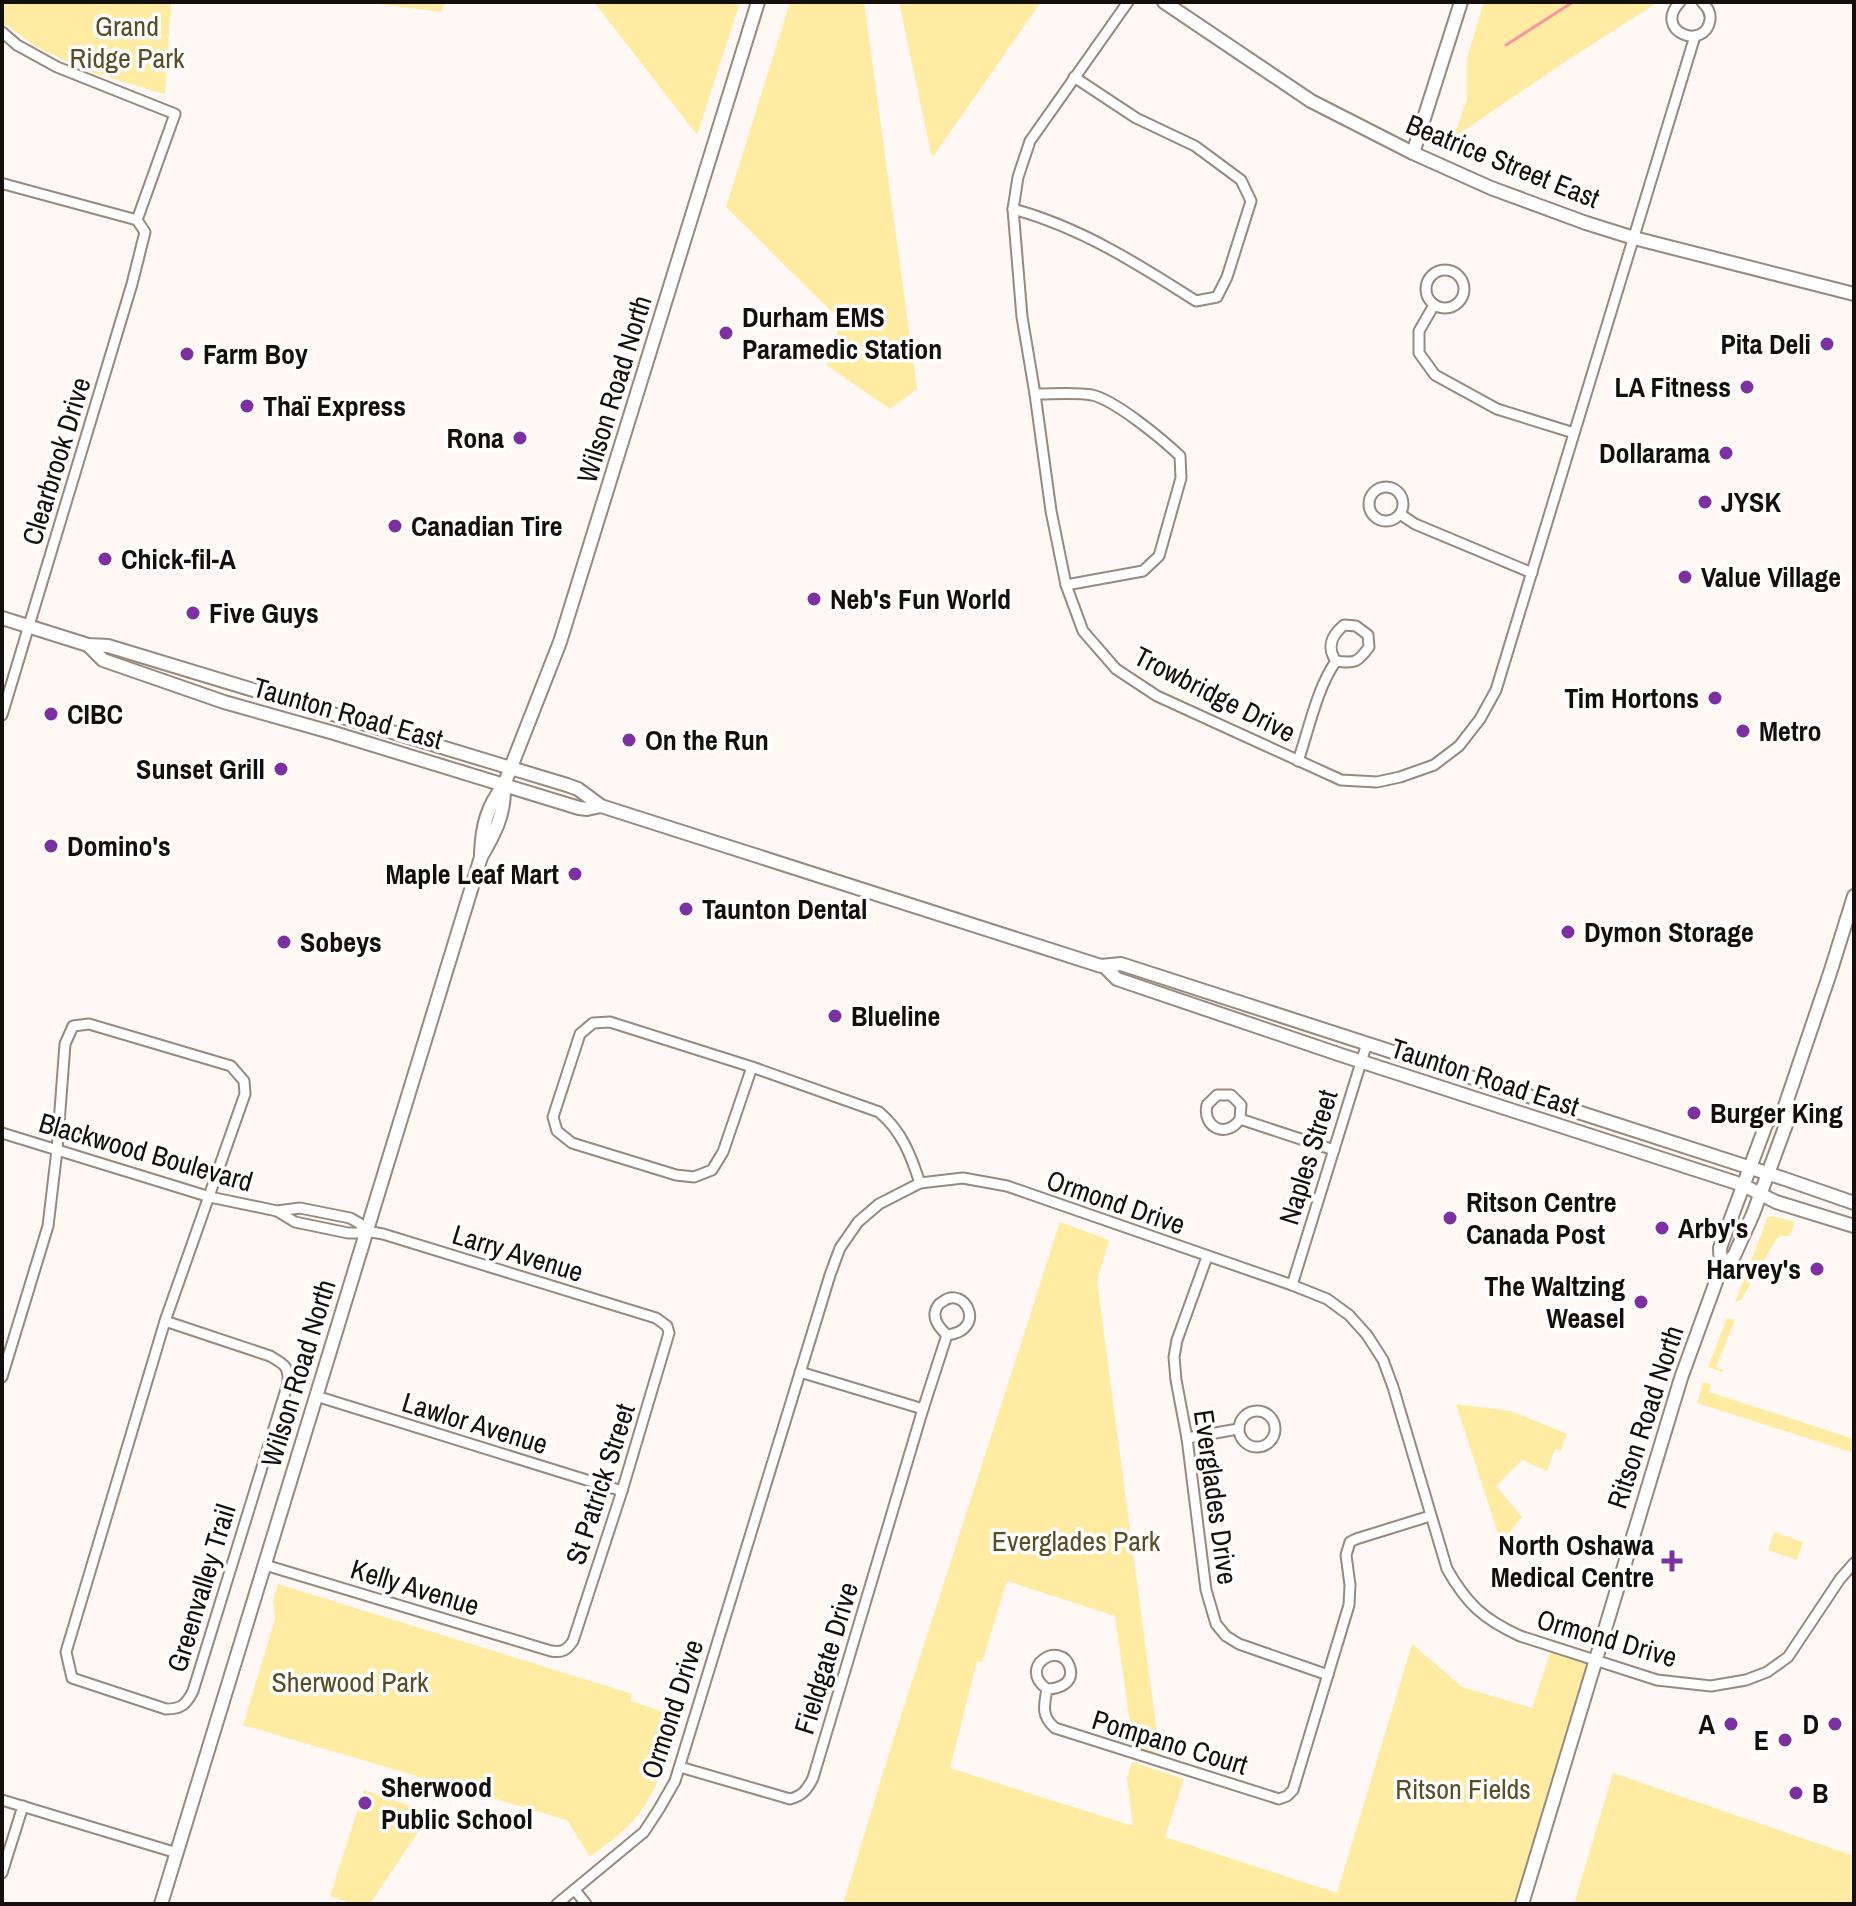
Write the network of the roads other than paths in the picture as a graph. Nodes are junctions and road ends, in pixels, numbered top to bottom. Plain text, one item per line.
1 (758, 2) edge
2 (1128, 2) edge
3 (1164, 2) edge
4 (1461, 2) edge
5 (1680, 2) edge
6 (1702, 2) edge
7 (2, 32) edge
8 (1695, 36) junction
9 (1074, 77) junction
10 (1413, 153) junction
11 (4, 184) dead end
12 (1013, 209) junction
13 (137, 220) junction
14 (1634, 238) junction
15 (1854, 294) edge
16 (1434, 305) junction
17 (1035, 394) junction
18 (1574, 433) junction
19 (1400, 514) dead end
20 (1532, 573) junction
21 (1066, 585) junction
22 (2, 618) edge
23 (29, 627) junction
24 (88, 645) junction
25 (1336, 661) junction
26 (2, 715) edge
27 (1298, 761) junction
28 (510, 767) junction
29 (504, 785) junction
30 (601, 806) junction
31 (1854, 896) edge
32 (1104, 966) junction
33 (1367, 1043) junction
34 (1361, 1061) junction
35 (752, 1067) junction
36 (1783, 1112) junction
37 (1240, 1119) dead end
38 (2, 1133) edge
39 (57, 1150) junction
40 (1334, 1150) junction
41 (1749, 1167) junction
42 (1768, 1173) junction
43 (920, 1183) junction
44 (1743, 1185) junction
45 (1761, 1194) junction
46 (210, 1197) junction
47 (1854, 1203) edge
48 (277, 1211) junction
49 (1854, 1226) edge
50 (366, 1231) junction
51 (1207, 1257) junction
52 (1721, 1268) junction
53 (1292, 1285) junction
54 (656, 1318) joint
55 (165, 1321) junction
56 (947, 1335) dead end
57 (800, 1372) junction
58 (2, 1377) edge
59 (316, 1396) junction
60 (923, 1409) junction
61 (1238, 1429) junction
62 (1187, 1438) junction
63 (622, 1491) junction
64 (1430, 1516) junction
65 (1854, 1563) edge
66 (265, 1565) junction
67 (551, 1651) joint
68 (1595, 1660) junction
69 (1328, 1675) junction
70 (1047, 1689) dead end
71 (680, 1767) junction
72 (2, 1800) edge
73 (23, 1806) junction
74 (177, 1853) junction
75 (2, 1873) edge
76 (575, 1890) junction
77 (161, 1904) edge
78 (557, 1904) edge
79 (586, 1904) edge
80 (1522, 1904) edge

1 - 28 main road, Wilson Road North
2 - 9 street, Trowbridge Drive
3 - 10 main road, Beatrice Street East
4 - 10 main road
5 - 8 street
6 - 8 street, Trowbridge Drive
7 - 13 street
8 - 14 street, Trowbridge Drive
9 - 12 street, Trowbridge Drive
9 - 12 street
10 - 14 main road, Beatrice Street East
11 - 13 street
12 - 17 street, Trowbridge Drive
13 - 23 street, Clearbrook Drive
14 - 15 main road, Beatrice Street East
14 - 18 street, Trowbridge Drive
16 - 16 street
16 - 18 street
17 - 21 street, Trowbridge Drive
17 - 21 street
18 - 20 street, Trowbridge Drive
19 - 20 street
20 - 27 street, Trowbridge Drive
21 - 27 street, Trowbridge Drive
22 - 23 main road, Taunton Road East
23 - 24 main road, Taunton Road East
23 - 26 street, Clearbrook Drive
24 - 28 main road, Taunton Road East
24 - 29 main road, Taunton Road East
25 - 25 street
25 - 27 street
28 - 29 main road, Wilson Road North
28 - 30 main road, Taunton Road East
29 - 30 main road, Taunton Road East
29 - 50 main road, Wilson Road North
30 - 32 main road, Taunton Road East
31 - 36 main road, Ritson Road North
32 - 33 main road, Taunton Road East
32 - 34 main road, Taunton Road East
33 - 34 street, Naples Street
33 - 41 main road, Taunton Road East
34 - 40 street, Naples Street
34 - 44 main road, Taunton Road East
35 - 35 street
35 - 43 street
36 - 41 main road, Ritson Road North
36 - 42 main road, Ritson Road North
37 - 40 street
38 - 39 street, Blackwood Boulevard
39 - 46 street, Blackwood Boulevard
39 - 46 street, Greenvalley Trail
39 - 58 street
40 - 53 street, Naples Street
41 - 42 main road, Taunton Road East
41 - 44 main road, Ritson Road North
42 - 45 main road, Ritson Road North
42 - 47 main road, Taunton Road East
43 - 51 street, Ormond Drive
43 - 57 street, Ormond Drive
44 - 45 main road, Taunton Road East
44 - 52 main road, Ritson Road North
45 - 49 main road, Taunton Road East
45 - 52 main road, Ritson Road North
46 - 48 street, Blackwood Boulevard
46 - 55 street, Greenvalley Trail
48 - 50 street, Blackwood Boulevard
48 - 50 street, Blackwood Boulevard
50 - 54 street, Larry Avenue
50 - 59 main road, Wilson Road North
51 - 53 street, Ormond Drive
51 - 62 street, Everglades Drive
52 - 68 main road, Ritson Road North
53 - 64 street, Ormond Drive
54 - 63 street, St Patrick Street
55 - 55 street, Greenvalley Trail
56 - 60 street, Fieldgate Drive
57 - 60 street
57 - 71 street, Ormond Drive
59 - 63 street, Lawlor Avenue
59 - 66 main road, Wilson Road North
60 - 71 street, Fieldgate Drive
61 - 61 street
61 - 62 street
62 - 69 street, Everglades Drive
63 - 67 street, St Patrick Street
64 - 68 street, Ormond Drive
64 - 69 street
65 - 68 street, Ormond Drive
66 - 67 street, Kelly Avenue
66 - 74 main road, Wilson Road North
68 - 80 main road, Ritson Road North
69 - 70 street, Pompano Court
71 - 76 street, Ormond Drive
72 - 73 street
73 - 74 street
73 - 75 street
74 - 77 main road, Wilson Road North
76 - 78 street, Ormond Drive
76 - 79 street

